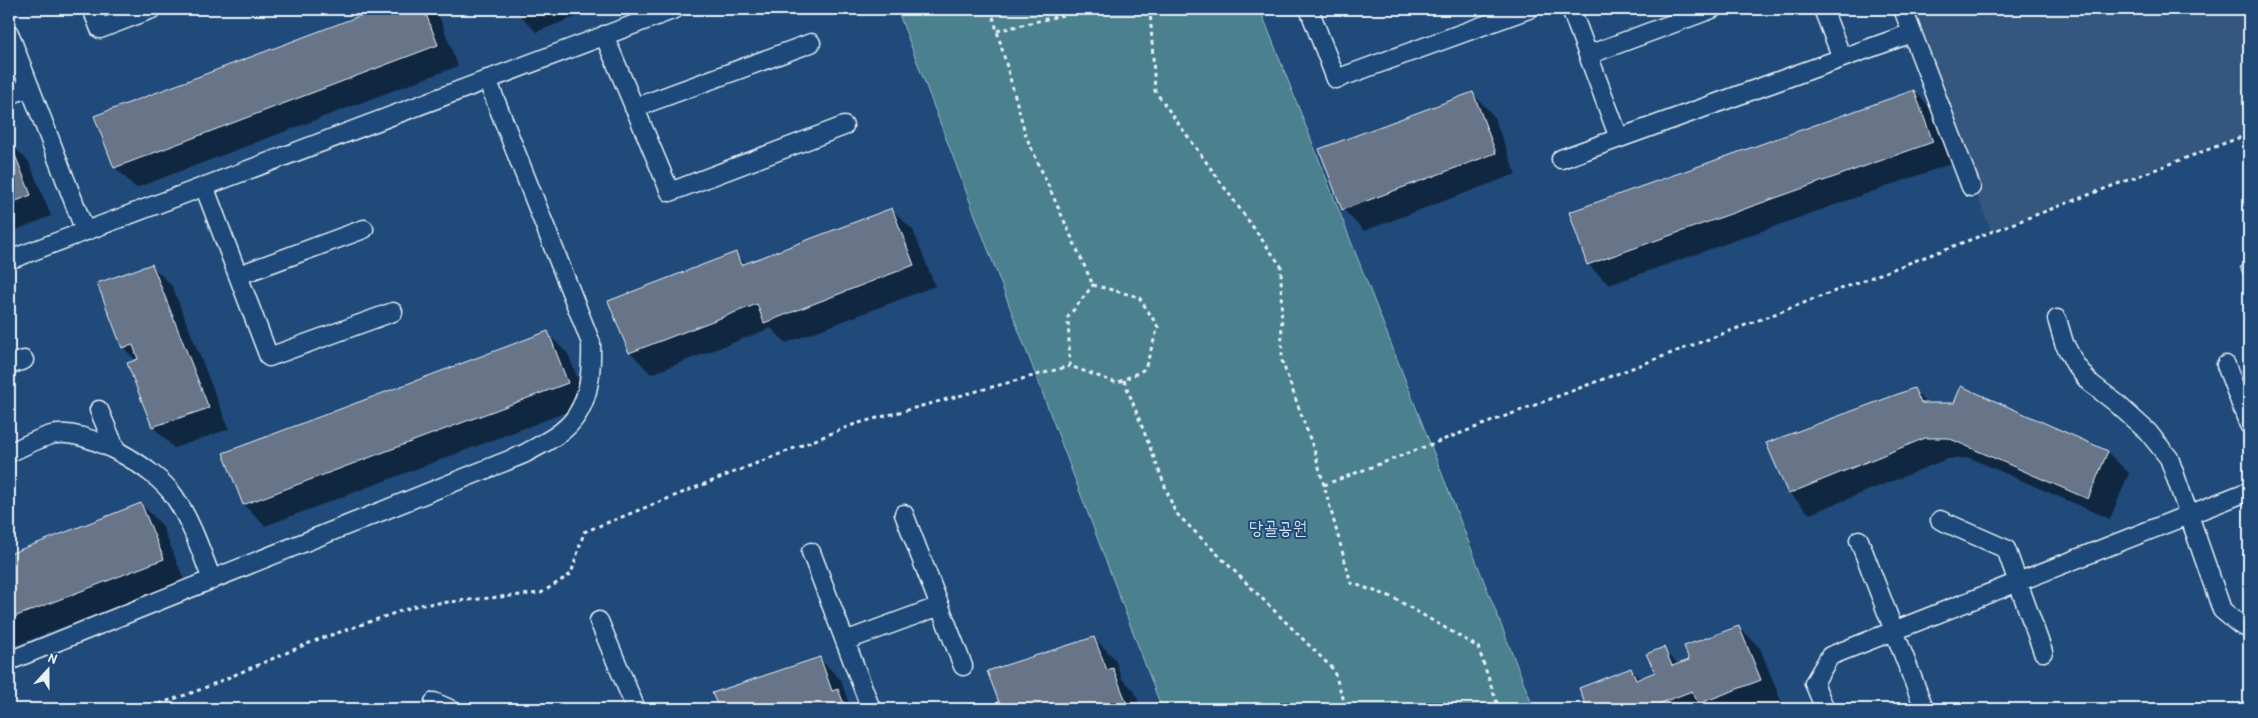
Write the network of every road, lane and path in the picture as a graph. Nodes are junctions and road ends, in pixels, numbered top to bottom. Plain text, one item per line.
1 (92, 9) edge
2 (152, 9) edge
3 (675, 9) edge
4 (991, 9) edge
5 (1088, 9) edge
6 (1150, 9) edge
7 (1309, 9) edge
8 (1529, 9) edge
9 (1571, 9) edge
10 (1712, 9) edge
11 (1823, 9) edge
12 (1902, 9) edge
13 (997, 31) junction
14 (9, 33) edge
15 (1912, 33) junction
16 (604, 35) junction
17 (811, 43) dead end
18 (1588, 55) junction
19 (1842, 58) junction
20 (487, 80) junction
21 (30, 87) junction
22 (9, 96) edge
23 (634, 108) junction
24 (844, 126) dead end
25 (2249, 134) edge
26 (1619, 138) junction
27 (1561, 159) dead end
28 (204, 186) junction
29 (1971, 186) dead end
30 (364, 230) dead end
31 (85, 231) junction
32 (9, 260) edge
33 (239, 275) junction
34 (1093, 285) junction
35 (393, 312) dead end
36 (2057, 319) dead end
37 (2226, 365) dead end
38 (1070, 366) junction
39 (1124, 380) junction
40 (99, 410) dead end
41 (2249, 425) edge
42 (116, 450) junction
43 (9, 453) edge
44 (1324, 485) junction
45 (2249, 491) edge
46 (904, 514) dead end
47 (2189, 516) junction
48 (1940, 520) dead end
49 (1859, 540) dead end
50 (811, 552) dead end
51 (212, 580) junction
52 (2017, 583) junction
53 (940, 606) junction
54 (599, 620) dead end
55 (2249, 629) edge
56 (1894, 631) junction
57 (845, 641) junction
58 (2043, 652) dead end
59 (9, 661) edge
60 (963, 666) dead end
61 (1922, 703) dead end
62 (144, 709) edge
63 (636, 709) edge
64 (870, 709) edge
65 (1347, 709) edge
66 (1499, 709) edge
67 (1825, 709) edge

1 - 2 lane
3 - 16 lane
4 - 13 path
5 - 13 path
6 - 44 path
7 - 8 lane
9 - 18 lane
10 - 18 lane
11 - 19 lane
12 - 15 lane
13 - 34 path
14 - 21 lane
15 - 19 lane
15 - 29 lane
16 - 20 lane
16 - 23 lane
17 - 23 lane
18 - 26 lane
19 - 26 lane
20 - 28 lane
20 - 51 lane
21 - 22 lane
21 - 31 lane
23 - 24 lane
25 - 44 path
26 - 27 lane
28 - 31 lane
28 - 33 lane
30 - 33 lane
31 - 32 lane
33 - 35 lane
34 - 38 path
34 - 39 path
36 - 47 lane
37 - 41 lane
38 - 39 path
38 - 62 path
39 - 65 path
40 - 42 lane
42 - 43 lane
42 - 51 lane
44 - 66 path
45 - 47 lane
46 - 53 lane
47 - 52 lane
47 - 55 lane
48 - 52 lane
49 - 56 lane
50 - 57 lane
51 - 59 lane
52 - 56 lane
52 - 58 lane
53 - 57 lane
53 - 60 lane
54 - 63 lane
56 - 61 lane
56 - 67 lane
57 - 64 lane

